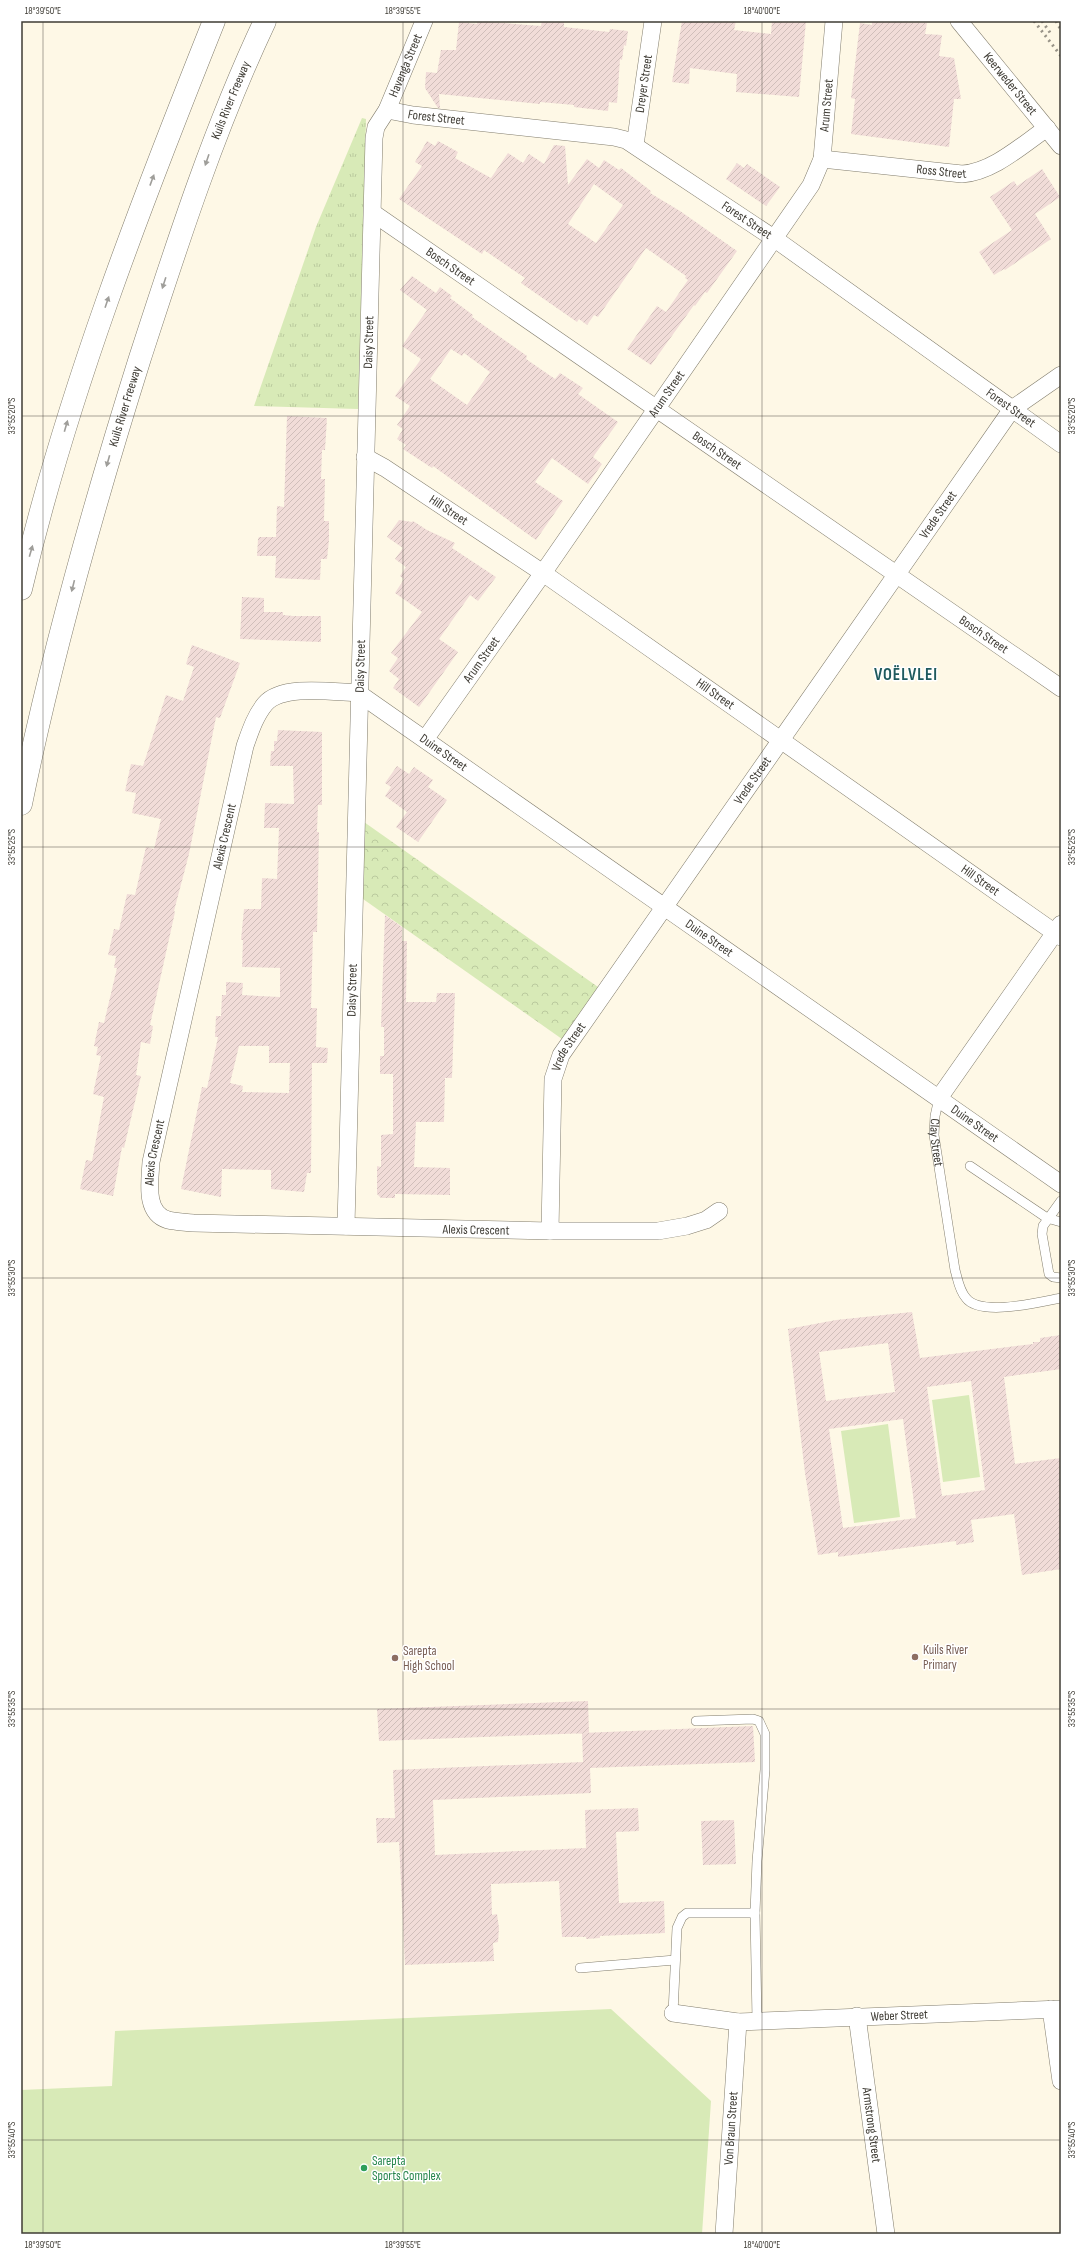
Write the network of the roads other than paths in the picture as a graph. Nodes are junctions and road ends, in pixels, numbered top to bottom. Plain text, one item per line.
1 (214, 21) edge
2 (265, 21) edge
3 (424, 21) edge
4 (653, 21) edge
5 (834, 21) edge
6 (958, 21) edge
7 (387, 110) junction
8 (1047, 128) junction
9 (635, 145) junction
10 (1061, 146) edge
11 (822, 159) junction
12 (373, 213) junction
13 (775, 239) junction
14 (1061, 375) edge
15 (657, 407) junction
16 (1012, 410) junction
17 (1061, 444) edge
18 (365, 457) junction
19 (543, 573) junction
20 (897, 573) junction
21 (21, 589) edge
22 (1061, 688) edge
23 (358, 692) junction
24 (426, 738) junction
25 (780, 740) junction
26 (21, 804) edge
27 (665, 909) junction
28 (1059, 931) edge
29 (939, 1098) junction
30 (970, 1166) dead end
31 (1061, 1184) edge
32 (1061, 1201) edge
33 (719, 1211) dead end
34 (1047, 1218) junction
35 (1061, 1222) edge
36 (346, 1226) junction
37 (550, 1231) junction
38 (1061, 1278) edge
39 (1061, 1298) edge
40 (696, 1721) dead end
41 (755, 1913) junction
42 (675, 1960) junction
43 (580, 1968) dead end
44 (1056, 2009) edge
45 (673, 2013) joint
46 (857, 2016) junction
47 (757, 2020) junction
48 (738, 2022) junction
49 (1061, 2081) edge
50 (724, 2234) edge
51 (886, 2234) edge

21 -> 1 highway
2 -> 26 highway, Kuils River Freeway
3 - 7 street, Havenga Street
4 - 9 street, Dreyer Street
5 - 11 street, Arum Street
6 - 8 street, Keerweder Street
7 - 9 street, Forest Street
7 - 12 street, Daisy Street
8 - 10 street, Keerweder Street
8 - 11 street, Ross Street
9 - 13 street, Forest Street
11 - 13 street, Arum Street
12 - 15 street, Bosch Street
12 - 18 street, Daisy Street
13 - 15 street, Arum Street
13 - 16 street, Forest Street
14 - 16 street, Vrede Street
15 - 19 street, Arum Street
15 - 20 street, Bosch Street
16 - 17 street, Forest Street
16 - 20 street, Vrede Street
18 - 19 street, Hill Street
18 - 23 street, Daisy Street
19 - 24 street, Arum Street
19 - 25 street, Hill Street
20 - 22 street, Bosch Street
20 - 25 street, Vrede Street
23 - 24 street, Duine Street
23 - 36 street, Daisy Street
23 - 36 street, Alexis Crescent
24 - 27 street, Duine Street
25 - 27 street, Vrede Street
25 - 28 street, Hill Street
27 - 29 street, Duine Street
27 - 37 street, Vrede Street
28 - 29 street, Clay Street
29 - 31 street, Duine Street
29 - 39 lane, Clay Street
30 - 34 lane
32 - 34 lane
33 - 37 street, Alexis Crescent
34 - 35 lane
34 - 38 lane
36 - 37 street, Alexis Crescent
40 - 41 lane
41 - 42 lane
41 - 47 lane
42 - 43 lane
42 - 45 lane
44 - 46 street, Weber Street
44 - 49 street
45 - 48 street, Weber Street
46 - 47 street, Weber Street
46 - 51 street, Armstrong Street
47 - 48 street, Weber Street
48 - 50 street, Von Braun Street

